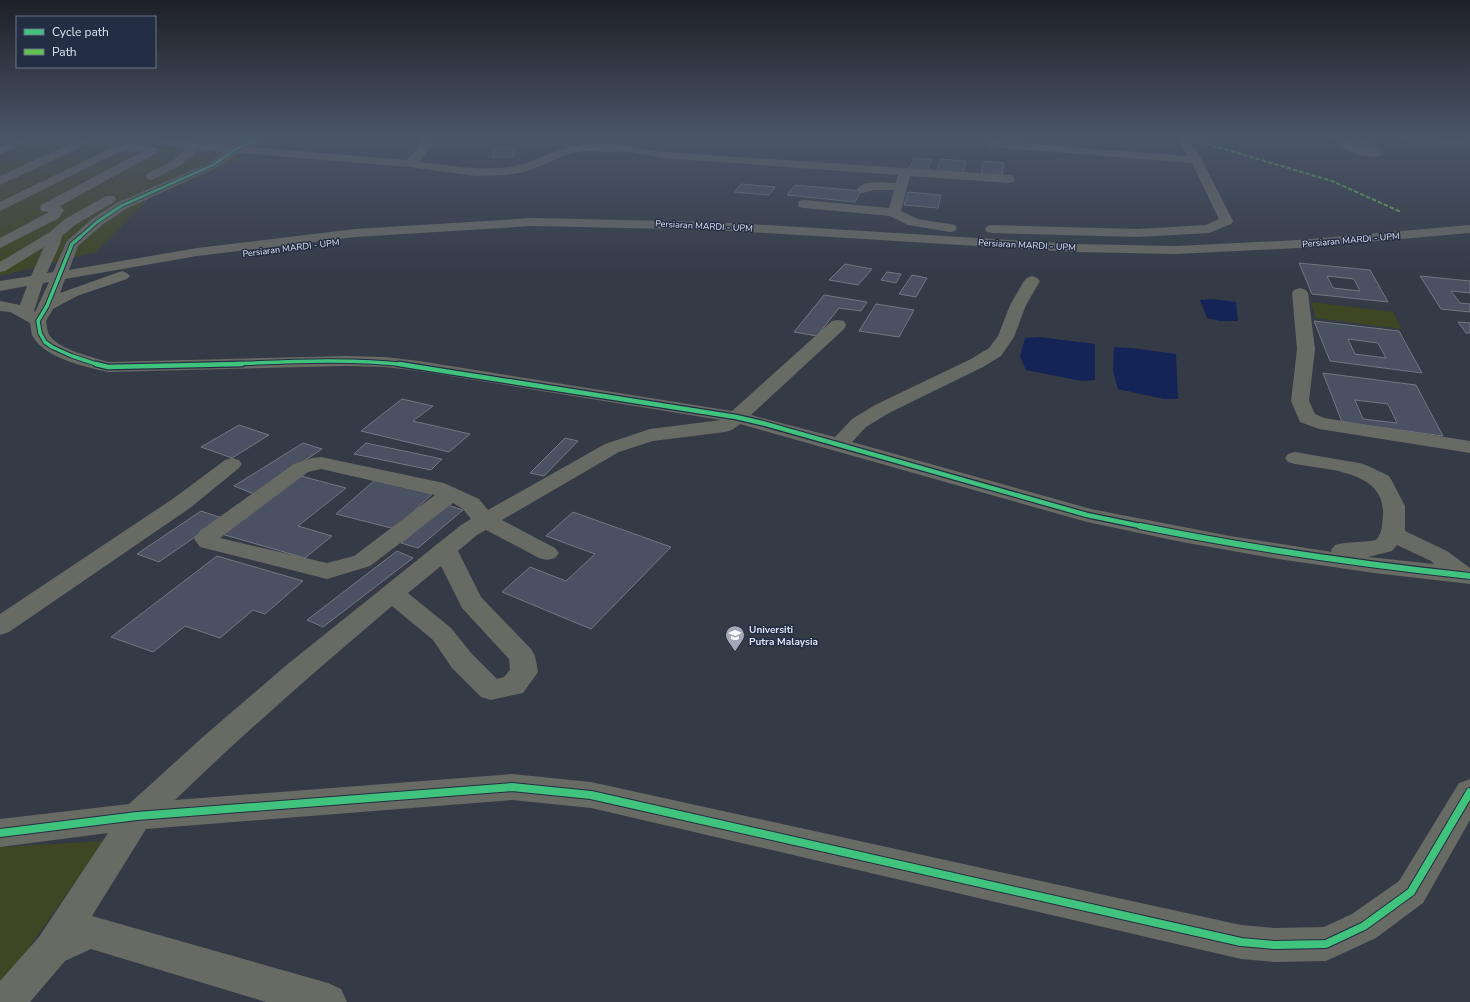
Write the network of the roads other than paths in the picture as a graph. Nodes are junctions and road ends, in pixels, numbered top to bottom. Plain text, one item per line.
1 (23, 185) edge
2 (24, 185) edge
3 (44, 185) edge
4 (90, 185) edge
5 (169, 185) edge
6 (1208, 185) edge
7 (900, 187) joint
8 (863, 189) dead end
9 (0, 193) edge
10 (120, 193) dead end
11 (0, 198) edge
12 (804, 204) dead end
13 (0, 207) edge
14 (894, 212) junction
15 (584, 224) junction
16 (966, 228) dead end
17 (981, 228) dead end
18 (1470, 228) edge
19 (55, 235) junction
20 (0, 244) edge
21 (67, 257) junction
22 (115, 265) junction
23 (157, 267) junction
24 (0, 268) edge
25 (58, 280) junction
26 (1032, 281) dead end
27 (36, 284) junction
28 (0, 286) edge
29 (1300, 293) dead end
30 (0, 294) edge
31 (0, 306) edge
32 (47, 306) junction
33 (31, 317) junction
34 (838, 325) dead end
35 (736, 417) junction
36 (839, 445) junction
37 (1470, 446) edge
38 (1295, 458) dead end
39 (232, 464) dead end
40 (451, 494) junction
41 (484, 520) junction
42 (1393, 534) junction
43 (445, 550) junction
44 (1340, 550) dead end
45 (547, 553) dead end
46 (1466, 575) edge
47 (392, 593) junction
48 (0, 626) edge
49 (1470, 792) edge
50 (138, 816) junction
51 (0, 833) edge
52 (52, 948) junction
53 (8, 1002) edge
54 (328, 1002) edge

1 - 9 street
2 - 11 street
3 - 13 street
4 - 20 street
5 - 21 street
6 - 17 street
7 - 8 street
7 - 14 street
10 - 19 street
12 - 14 street
14 - 16 street
15 - 18 street, Persiaran MARDI - UPM
15 - 22 street, Persiaran MARDI - UPM
15 - 23 street, Persiaran MARDI - UPM
19 - 24 street
19 - 27 street
21 - 22 street
21 - 25 street
22 - 25 street, Persiaran MARDI - UPM
23 - 25 street, Persiaran MARDI - UPM
23 - 32 street
25 - 27 street, Persiaran MARDI - UPM
25 - 32 street
26 - 36 street
27 - 28 street, Persiaran MARDI - UPM
27 - 30 street, Persiaran MARDI - UPM
27 - 33 street
29 - 37 street
31 - 33 street
32 - 33 street
33 - 35 street
34 - 35 street
35 - 36 street
35 - 41 street
36 - 46 street
38 - 42 street
39 - 48 street
40 - 40 street
40 - 41 street
41 - 43 street
41 - 45 street
42 - 44 street
42 - 46 street
43 - 47 street
43 - 47 street
47 - 50 street
49 - 50 street
50 - 51 street
50 - 52 street
52 - 53 street
52 - 54 street

